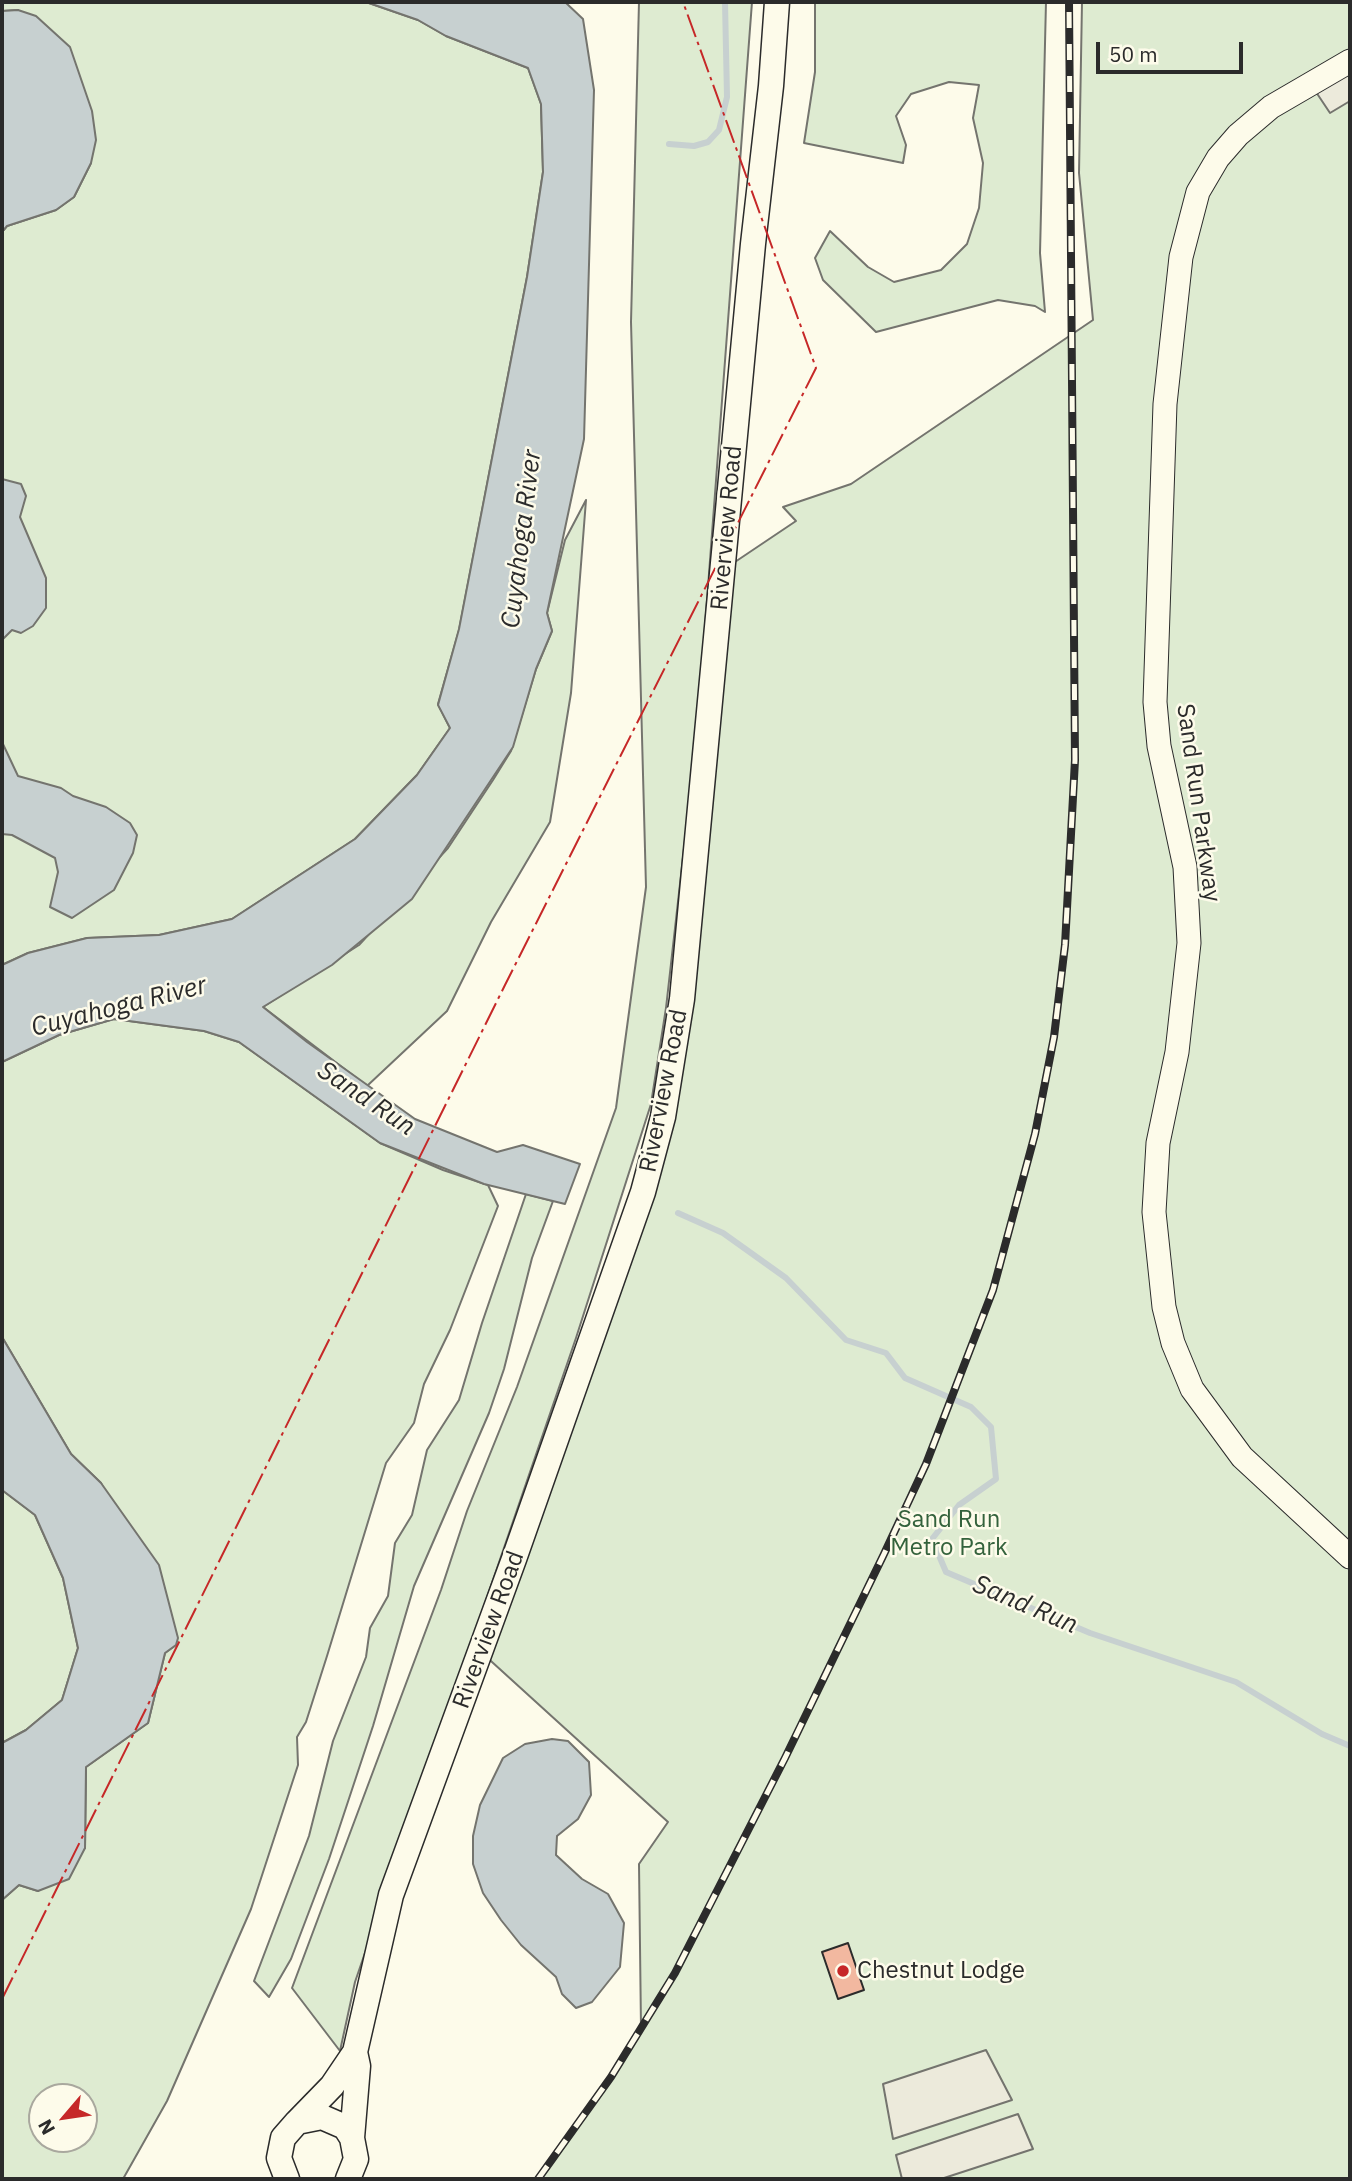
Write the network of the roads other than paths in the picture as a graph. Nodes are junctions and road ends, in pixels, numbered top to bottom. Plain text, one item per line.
1 (777, 2) edge
2 (1350, 61) edge
3 (1350, 1557) edge
4 (355, 2052) junction
5 (297, 2122) junction
6 (355, 2164) edge
7 (279, 2172) edge

1 - 4 main road, Riverview Road
2 - 3 street, Sand Run Parkway
4 - 5 main road, Riverview Road
4 - 6 main road, Riverview Road
5 - 6 main road
5 - 7 main road, Riverview Road

